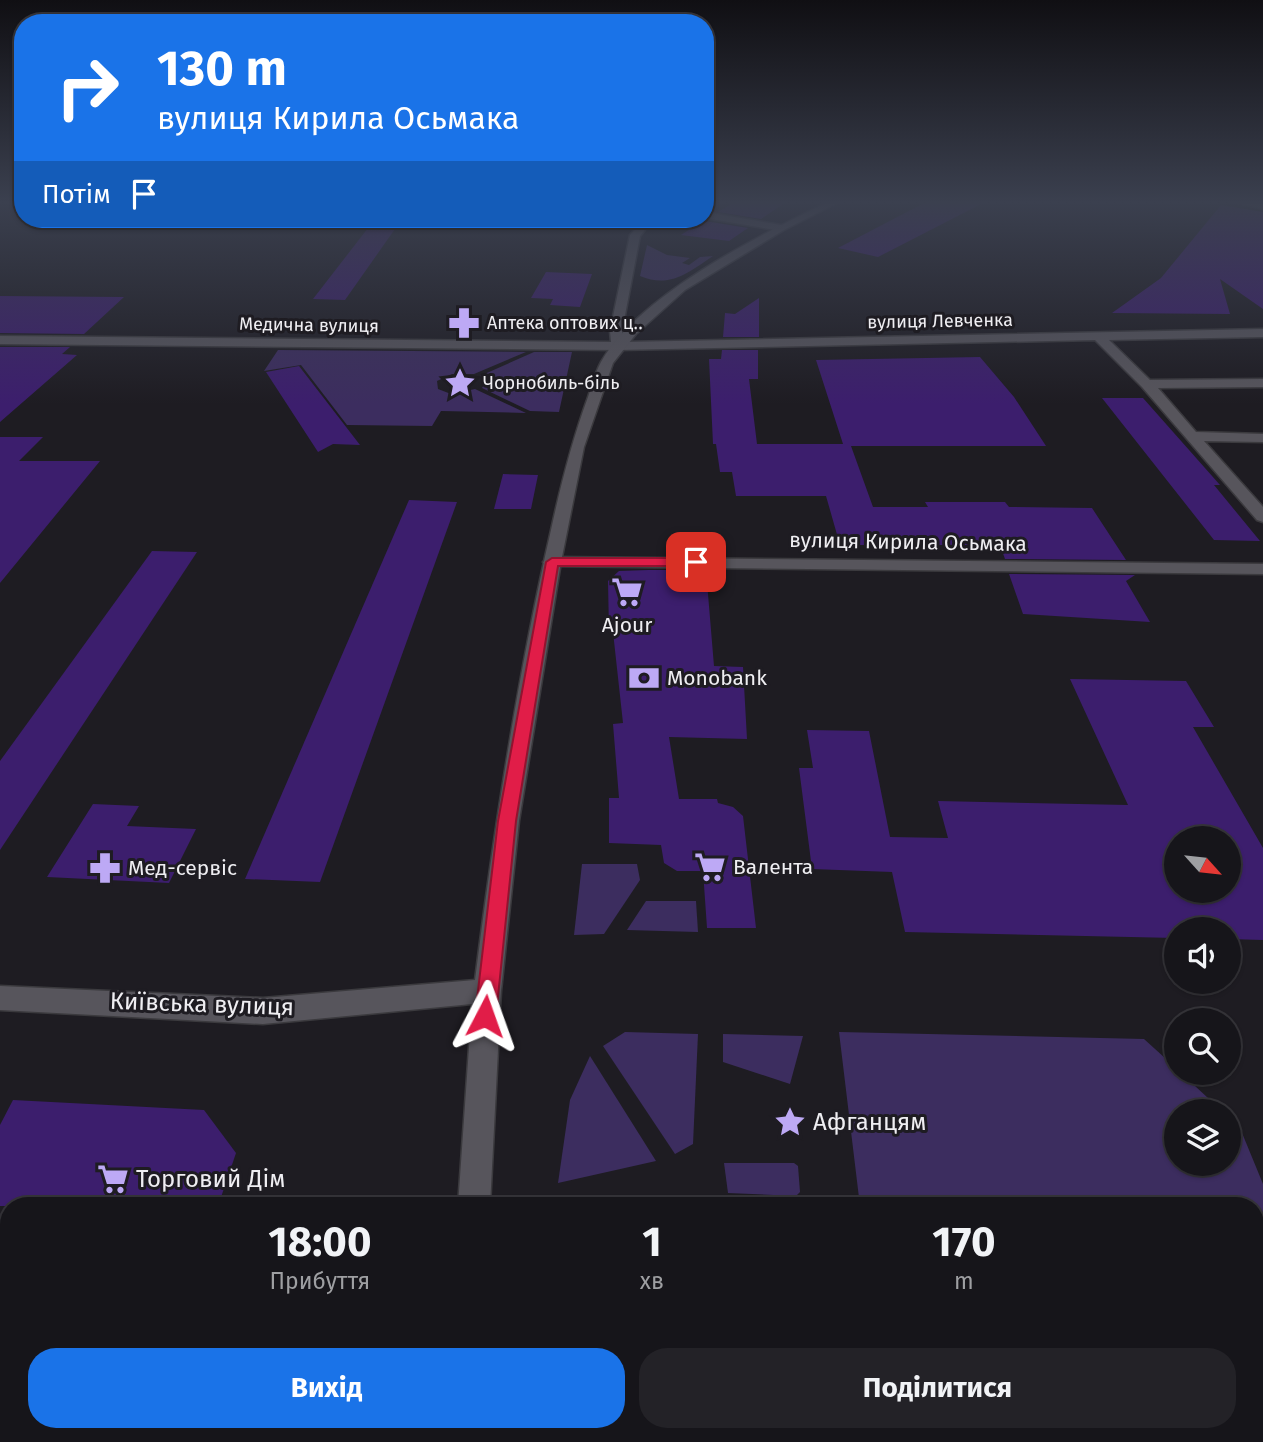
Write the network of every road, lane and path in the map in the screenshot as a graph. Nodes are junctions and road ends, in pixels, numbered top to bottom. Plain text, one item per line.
1 (628, 269) edge
2 (712, 269) edge
3 (1263, 333) edge
4 (1097, 335) junction
5 (0, 340) edge
6 (618, 346) junction
7 (1263, 383) edge
8 (1147, 384) junction
9 (1193, 436) junction
10 (1263, 439) edge
11 (1263, 517) edge
12 (552, 562) junction
13 (1263, 569) edge
14 (486, 990) junction
15 (0, 998) edge
16 (474, 1197) edge

1 - 6 street
2 - 6 street
3 - 4 street, вулиця Левченка
4 - 6 street, вулиця Левченка
4 - 8 street
5 - 6 street, Медична вулиця
6 - 12 street
7 - 8 street
8 - 9 street
9 - 10 street
9 - 11 street
12 - 13 street, вулиця Кирила Осьмака
12 - 14 street
14 - 15 street, Київська вулиця
14 - 16 street

